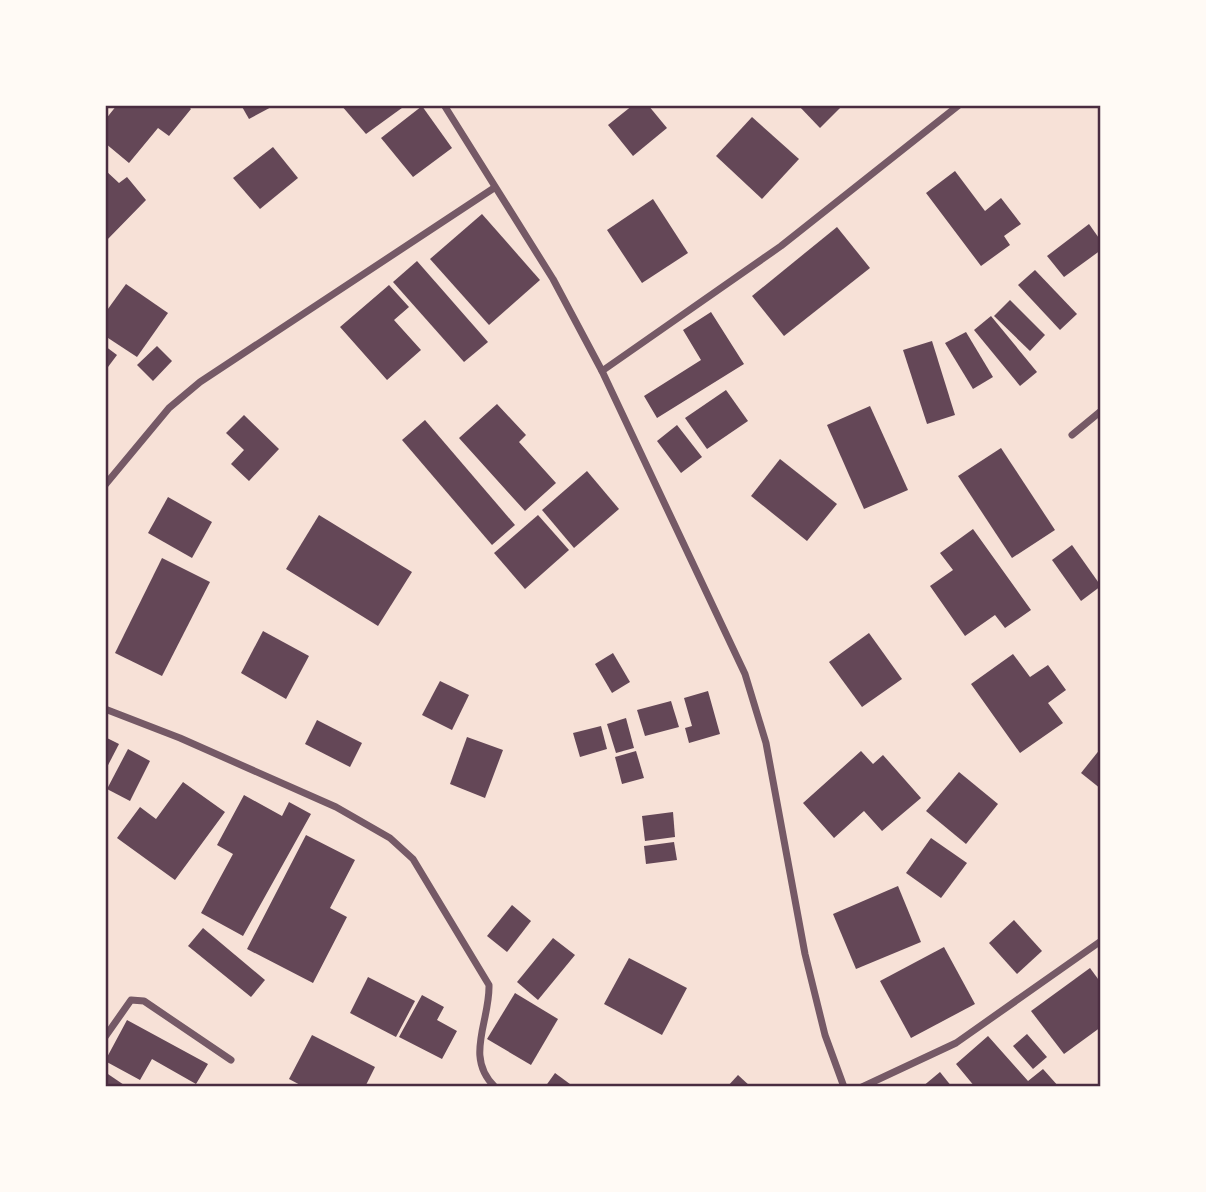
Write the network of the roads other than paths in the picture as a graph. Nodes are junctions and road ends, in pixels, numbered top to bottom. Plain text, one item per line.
1 (444, 105) edge
2 (960, 105) edge
3 (494, 188) junction
4 (602, 371) junction
5 (1101, 411) edge
6 (1072, 435) dead end
7 (105, 485) edge
8 (105, 709) edge
9 (1101, 941) edge
10 (105, 1037) edge
11 (231, 1060) dead end
12 (495, 1087) edge
13 (844, 1087) edge
14 (862, 1087) edge

1 - 3 street
2 - 4 street
3 - 4 street
3 - 7 street
4 - 13 street
5 - 6 street
8 - 12 street
9 - 14 street
10 - 11 street

